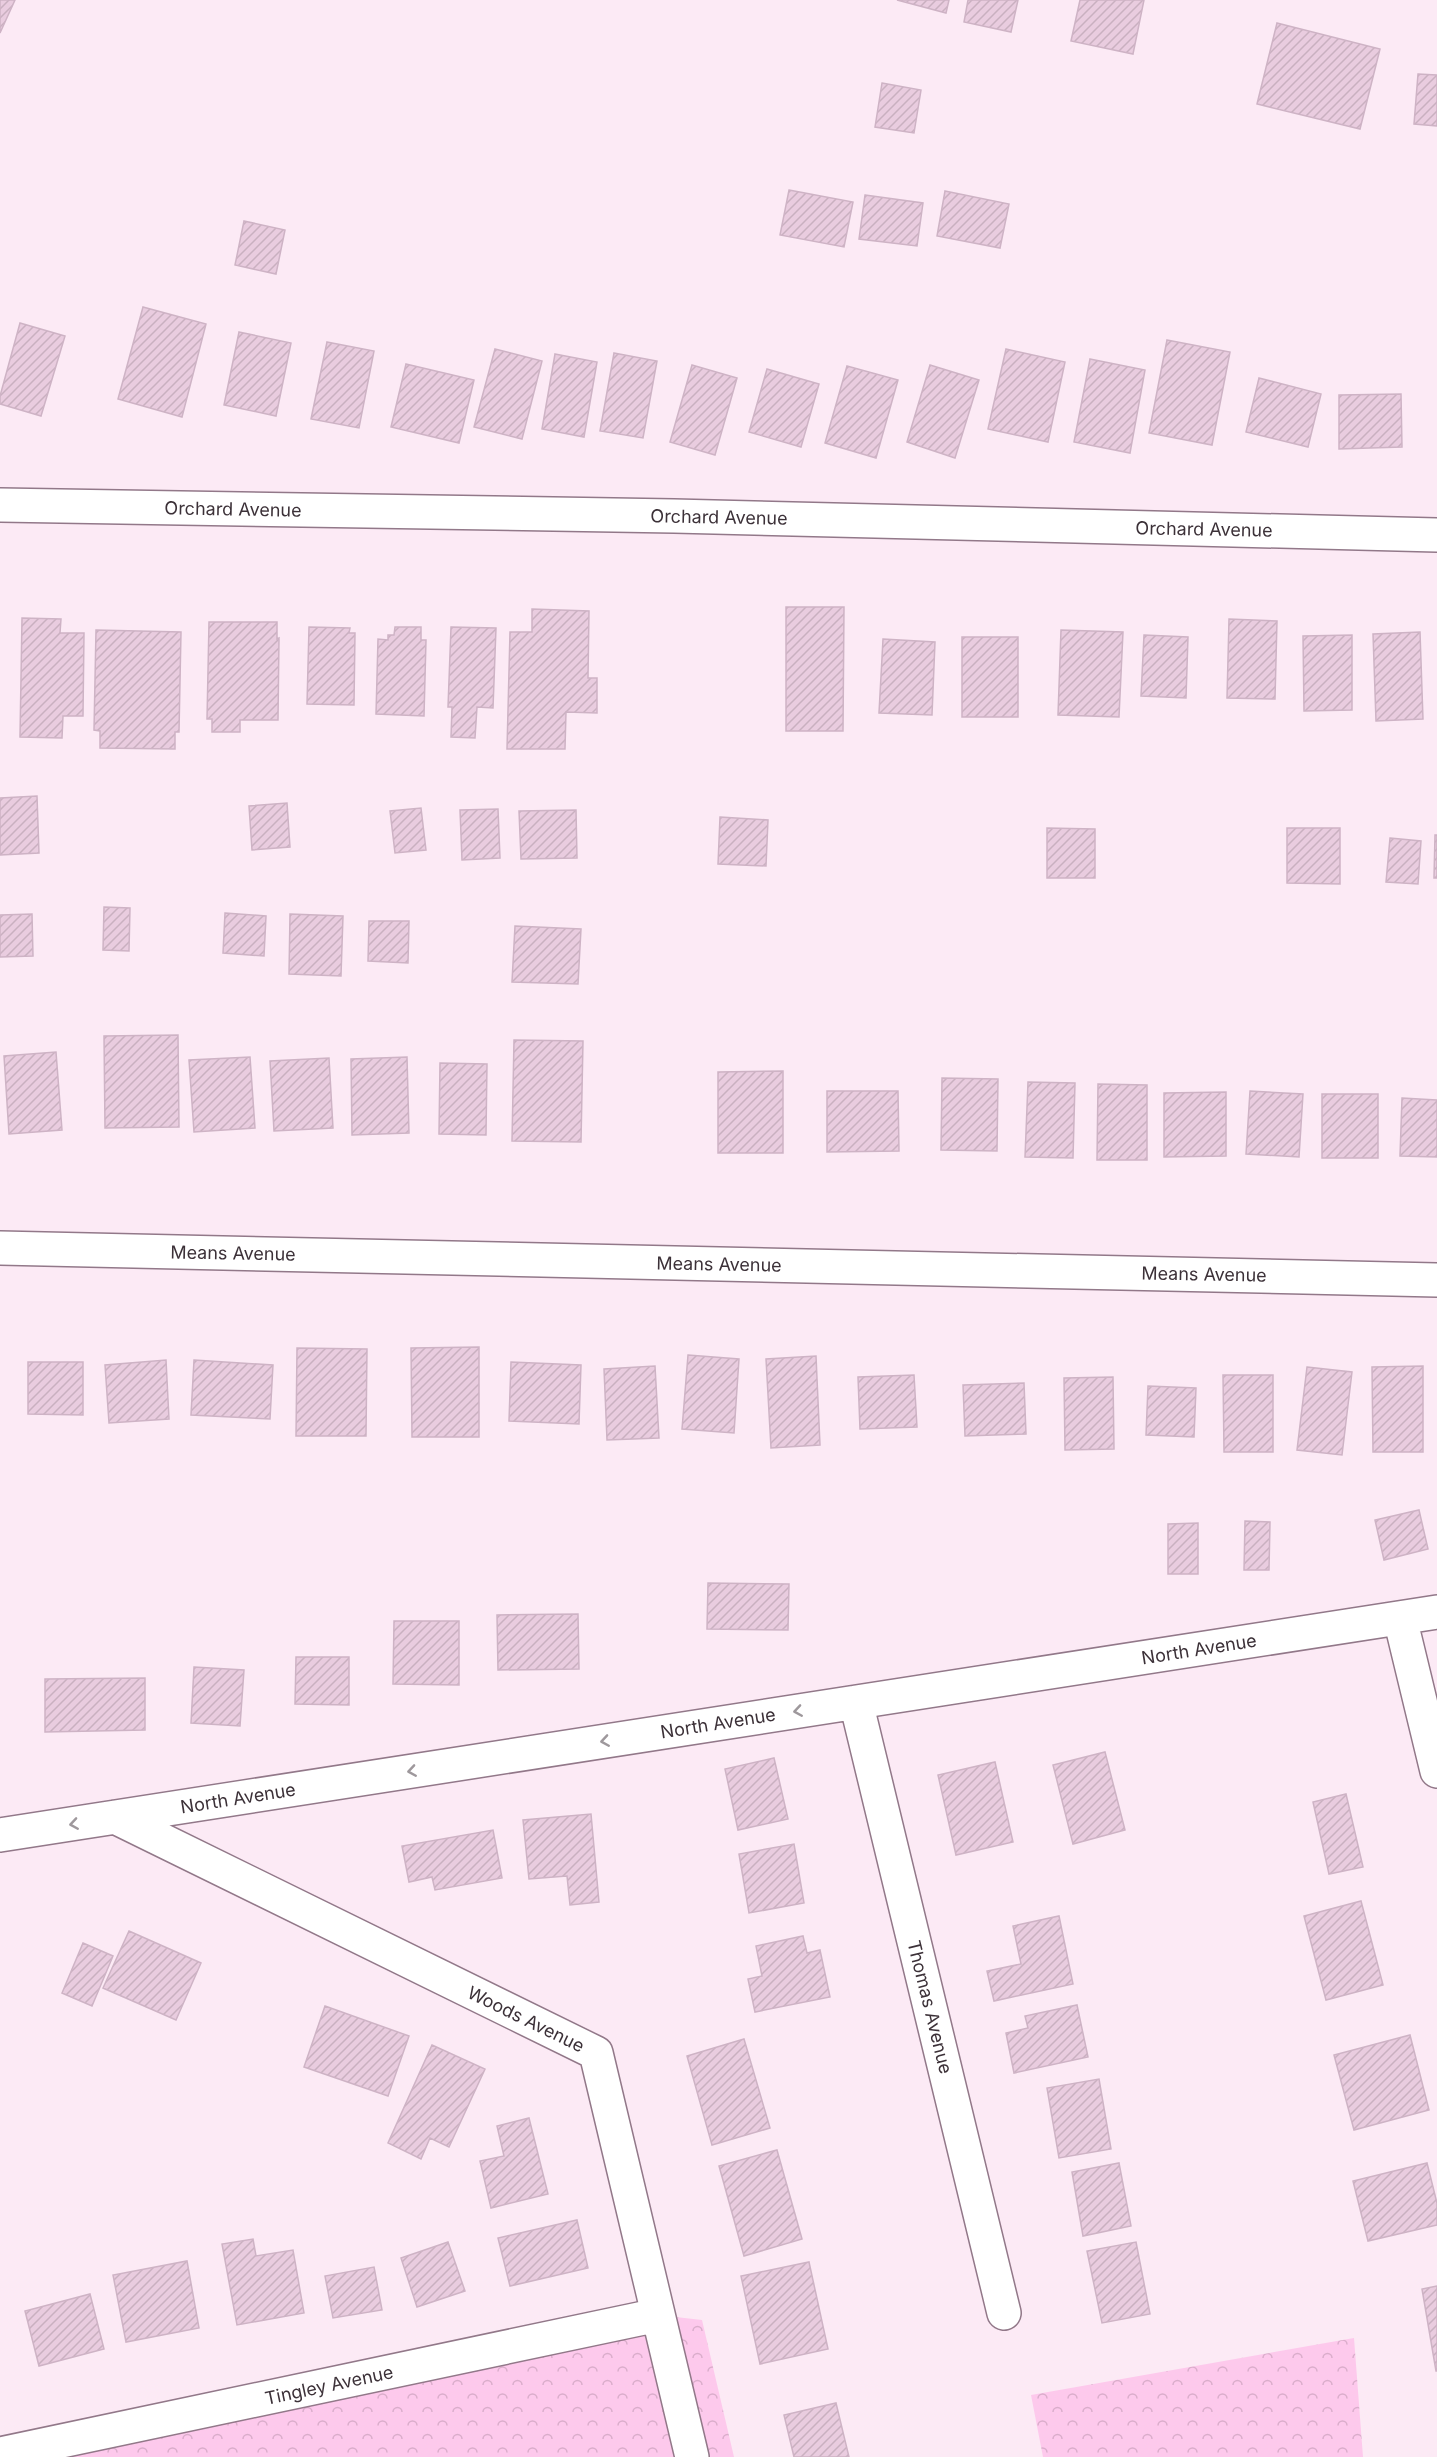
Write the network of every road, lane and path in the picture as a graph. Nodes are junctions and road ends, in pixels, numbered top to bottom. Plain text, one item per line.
1 (0, 505) edge
2 (1437, 535) edge
3 (0, 1248) edge
4 (1437, 1280) edge
5 (1437, 1612) edge
6 (1400, 1618) junction
7 (856, 1702) junction
8 (1437, 1771) edge
9 (115, 1817) junction
10 (0, 1835) edge
11 (1004, 2313) dead end
12 (658, 2315) junction
13 (0, 2454) edge
14 (692, 2457) edge

1 - 2 street, Orchard Avenue
3 - 4 street, Means Avenue
5 - 6 street, North Avenue
6 - 7 street, North Avenue
6 - 8 street
7 -> 9 street, North Avenue
7 - 11 street, Thomas Avenue
9 -> 10 street, North Avenue
9 - 12 street, Woods Avenue
12 - 13 street, Tingley Avenue
12 - 14 street, Woods Avenue

